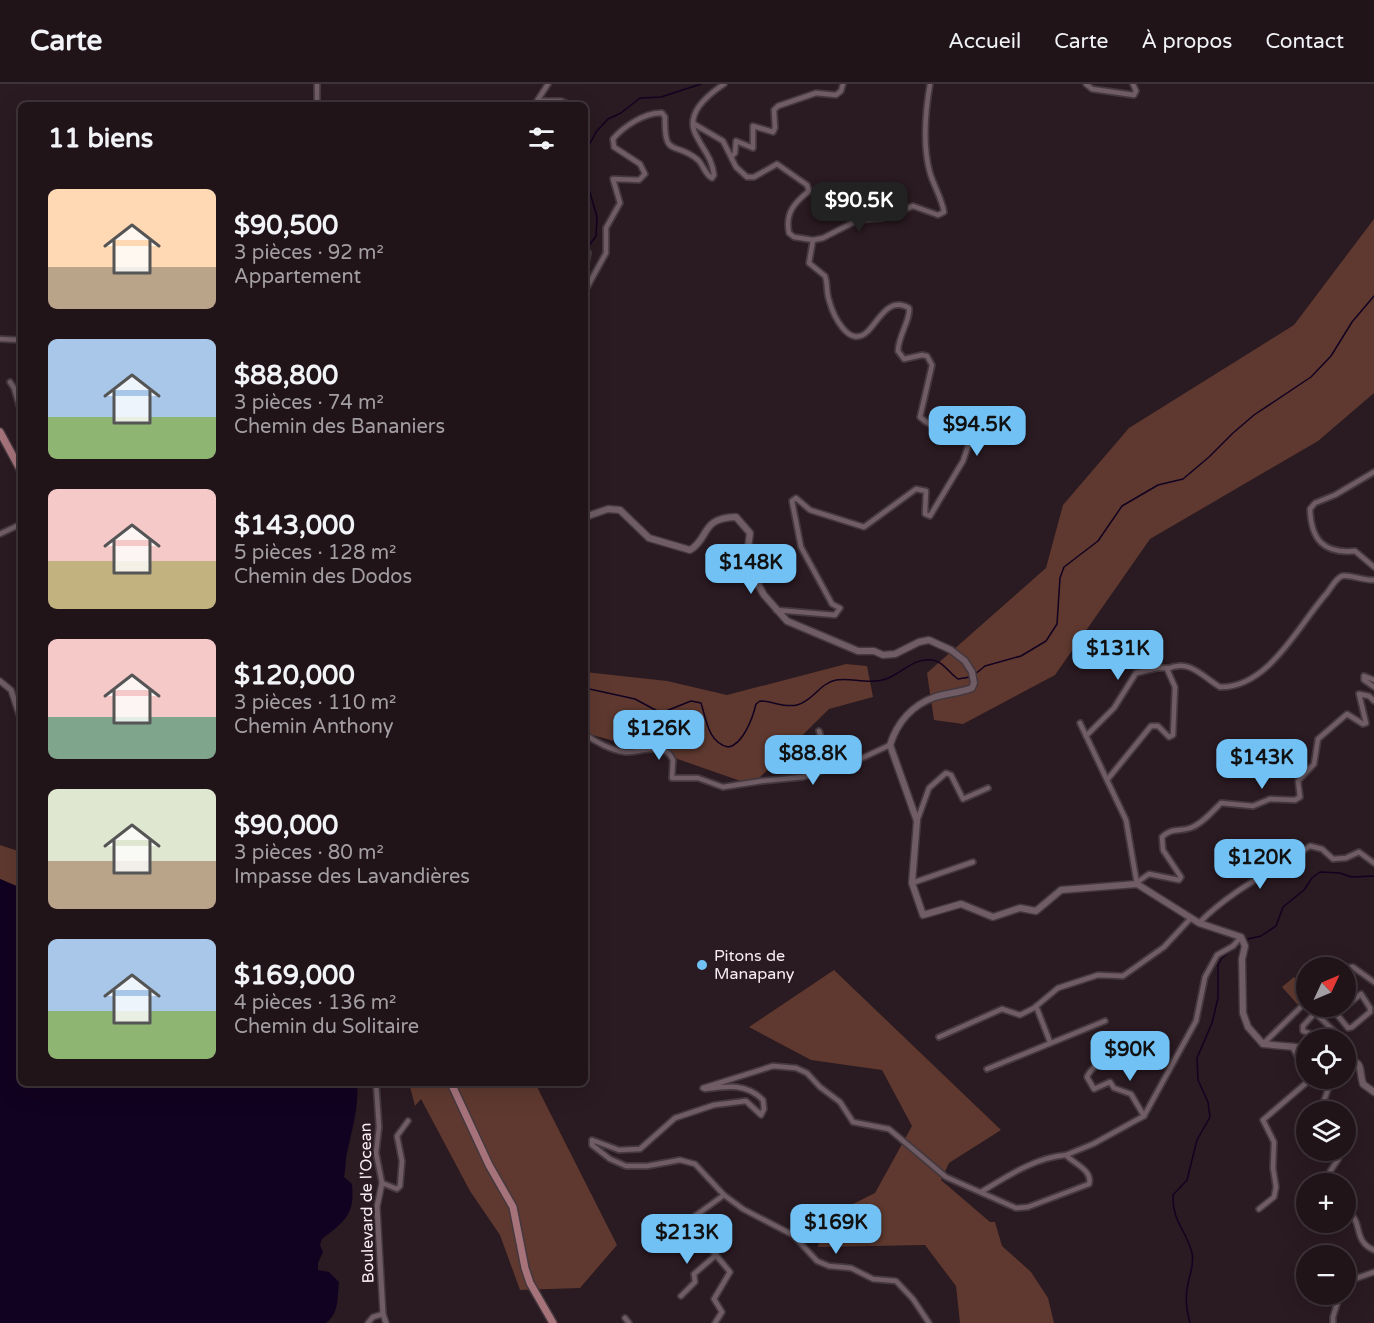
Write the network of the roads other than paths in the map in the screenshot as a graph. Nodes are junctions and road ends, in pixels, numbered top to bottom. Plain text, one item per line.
1 (317, 84) edge
2 (548, 84) edge
3 (724, 84) edge
4 (843, 84) edge
5 (930, 84) edge
6 (1086, 84) edge
7 (1133, 84) edge
8 (316, 102) edge
9 (564, 102) edge
10 (694, 124) junction
11 (732, 156) junction
12 (813, 240) junction
13 (588, 286) edge
14 (0, 339) edge
15 (18, 340) edge
16 (10, 382) dead end
17 (18, 400) edge
18 (0, 432) edge
19 (18, 465) edge
20 (1374, 472) edge
21 (588, 516) edge
22 (18, 525) edge
23 (0, 534) edge
24 (1374, 567) edge
25 (1374, 580) edge
26 (776, 610) junction
27 (1168, 668) junction
28 (1374, 680) edge
29 (0, 681) edge
30 (1374, 687) edge
31 (1374, 700) edge
32 (18, 711) edge
33 (1080, 723) dead end
34 (819, 731) dead end
35 (588, 736) edge
36 (1086, 736) junction
37 (890, 745) junction
38 (798, 747) dead end
39 (825, 749) junction
40 (834, 768) junction
41 (1107, 780) junction
42 (988, 788) dead end
43 (917, 821) junction
44 (973, 862) dead end
45 (1374, 863) edge
46 (912, 883) junction
47 (1136, 884) junction
48 (1191, 918) junction
49 (1199, 923) junction
50 (1240, 937) junction
51 (1356, 968) edge
52 (1374, 982) edge
53 (1356, 998) edge
54 (1036, 1006) junction
55 (1296, 1014) edge
56 (1312, 1017) edge
57 (1320, 1017) edge
58 (1339, 1017) edge
59 (1105, 1021) dead end
60 (1303, 1029) edge
61 (1332, 1029) edge
62 (939, 1037) dead end
63 (1050, 1042) junction
64 (1263, 1044) junction
65 (1292, 1046) junction
66 (1296, 1047) edge
67 (1113, 1052) dead end
68 (1296, 1053) edge
69 (1356, 1061) edge
70 (987, 1069) dead end
71 (376, 1086) edge
72 (452, 1086) edge
73 (1299, 1089) edge
74 (1374, 1092) edge
75 (1144, 1116) junction
76 (408, 1121) dead end
77 (1066, 1155) junction
78 (382, 1183) junction
79 (981, 1192) junction
80 (724, 1195) junction
81 (1260, 1209) dead end
82 (1356, 1224) edge
83 (1374, 1250) edge
84 (716, 1255) junction
85 (1374, 1272) edge
86 (1356, 1278) edge
87 (681, 1296) dead end
88 (1337, 1305) edge
89 (383, 1314) junction
90 (625, 1318) dead end
91 (368, 1323) edge
92 (386, 1323) edge
93 (553, 1323) edge
94 (629, 1323) edge
95 (715, 1323) edge
96 (930, 1323) edge
97 (1333, 1323) edge

1 - 8 street
2 - 9 street
3 - 10 street
4 - 11 street
5 - 12 street
6 - 7 street
10 - 11 street
10 - 13 street
11 - 12 street
12 - 26 street
14 - 15 street
16 - 17 street
18 - 19 main road
20 - 24 street
21 - 26 main road
22 - 23 street
25 - 27 street
26 - 37 main road
27 - 36 street
27 - 41 street
28 - 30 street
29 - 32 street
31 - 47 street
33 - 36 street
34 - 39 street
35 - 40 street
36 - 41 street
37 - 40 street
37 - 43 main road
38 - 39 street
39 - 40 street
41 - 47 street
42 - 43 street
43 - 46 main road
44 - 46 street
45 - 49 street
46 - 47 main road
47 - 48 main road
48 - 49 main road
48 - 54 street
49 - 50 main road
50 - 64 main road
50 - 75 street
51 - 52 street
53 - 58 street
54 - 62 street
54 - 63 street
55 - 64 street
56 - 60 street
57 - 61 street
59 - 63 street
63 - 70 street
64 - 65 main road
65 - 66 main road
65 - 68 street
67 - 75 street
69 - 74 main road
71 - 78 street, Boulevard de l'Ocean
72 - 93 main road
73 - 81 street
75 - 77 street
76 - 78 street
77 - 79 street
77 - 79 street
78 - 89 street, Boulevard de l'Ocean
79 - 80 street
80 - 84 street
80 - 96 street
82 - 83 street
84 - 87 street
84 - 95 street
85 - 86 street
88 - 97 street
89 - 91 street
89 - 92 street, Boulevard de l'Ocean
90 - 94 street

